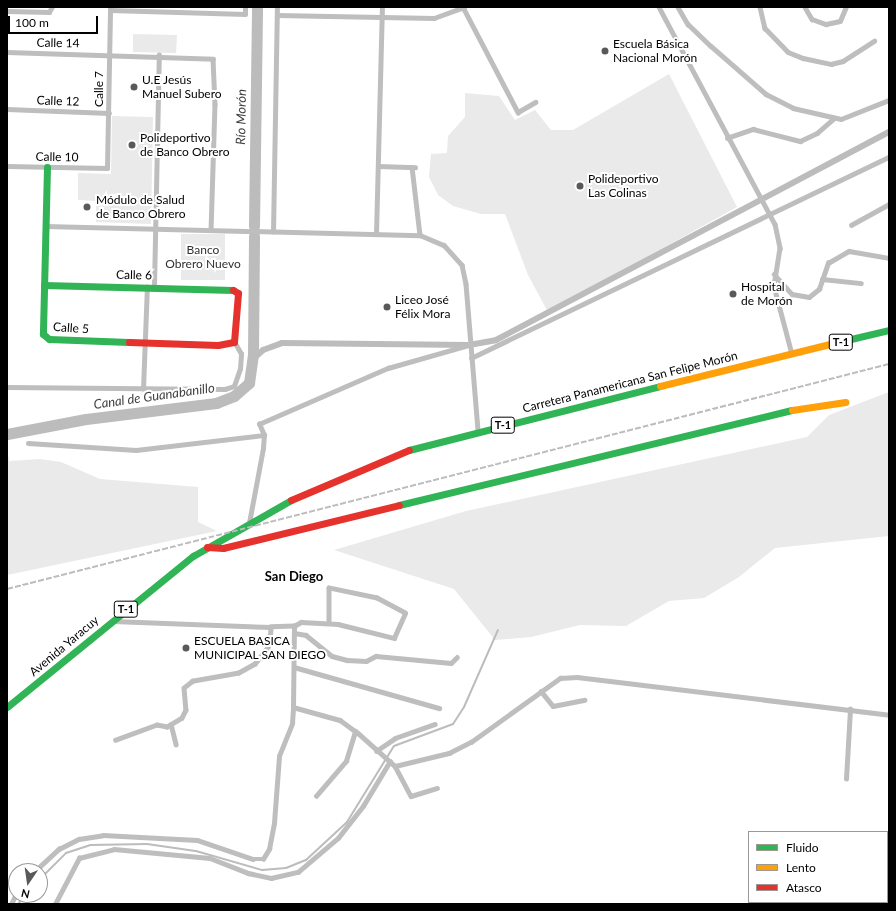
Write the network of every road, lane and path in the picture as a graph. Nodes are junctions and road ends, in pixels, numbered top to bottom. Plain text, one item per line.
1 (245, 7) edge
2 (277, 7) edge
3 (382, 7) edge
4 (463, 7) edge
5 (659, 7) edge
6 (678, 7) edge
7 (760, 7) edge
8 (805, 7) edge
9 (846, 7) edge
10 (52, 8) edge
11 (110, 8) edge
12 (7, 11) edge
13 (277, 15) junction
14 (382, 18) junction
15 (874, 41) dead end
16 (7, 52) edge
17 (109, 54) junction
18 (159, 55) junction
19 (889, 100) edge
20 (535, 102) dead end
21 (7, 109) edge
22 (109, 113) junction
23 (833, 119) junction
24 (727, 138) junction
25 (889, 157) edge
26 (7, 166) edge
27 (378, 166) junction
28 (47, 167) junction
29 (107, 168) joint
30 (889, 204) edge
31 (769, 214) junction
32 (851, 225) dead end
33 (45, 226) junction
34 (154, 229) junction
35 (210, 230) junction
36 (273, 232) junction
37 (376, 234) junction
38 (420, 236) junction
39 (889, 258) edge
40 (774, 274) junction
41 (822, 279) junction
42 (861, 283) dead end
43 (44, 285) junction
44 (154, 286) junction
45 (147, 287) junction
46 (889, 330) edge
47 (145, 342) junction
48 (234, 342) junction
49 (470, 345) junction
50 (792, 354) junction
51 (471, 358) junction
52 (7, 387) edge
53 (143, 389) junction
54 (845, 402) dead end
55 (478, 431) junction
56 (264, 435) junction
57 (28, 443) dead end
58 (248, 523) junction
59 (228, 535) joint
60 (207, 548) junction
61 (111, 621) junction
62 (329, 623) junction
63 (294, 626) junction
64 (271, 627) junction
65 (294, 632) junction
66 (457, 657) dead end
67 (294, 667) junction
68 (29, 690) junction
69 (541, 691) junction
70 (584, 700) dead end
71 (293, 707) junction
72 (7, 708) edge
73 (439, 708) dead end
74 (850, 709) junction
75 (7, 712) edge
76 (889, 715) edge
77 (171, 724) junction
78 (435, 724) dead end
79 (355, 731) junction
80 (116, 740) dead end
81 (176, 744) dead end
82 (378, 753) junction
83 (389, 760) junction
84 (395, 766) junction
85 (846, 779) dead end
86 (437, 788) dead end
87 (316, 796) dead end
88 (44, 863) edge
89 (55, 904) edge

1 - 11 street
2 - 13 street
3 - 14 street
4 - 14 street
4 - 20 street
5 - 24 street
6 - 23 street
7 - 15 street
8 - 9 street
10 - 12 street
11 - 17 street, Calle 7
13 - 14 street
13 - 36 street
14 - 27 street
16 - 17 street, Calle 14
17 - 18 street, Calle 14
17 - 22 street, Calle 7
18 - 34 street
18 - 35 street, Calle 14
19 - 23 street
21 - 22 street, Calle 12
22 - 29 street, Calle 7
23 - 24 street
24 - 31 street
25 - 31 street
26 - 28 street, Calle 10
27 - 37 street
27 - 38 street
28 - 29 street, Calle 10
28 - 33 street, Calle 5
30 - 32 street
31 - 40 street
31 - 51 street
33 - 34 street
33 - 43 street, Calle 5
34 - 35 street
34 - 44 street
35 - 36 street
36 - 37 street
37 - 38 street
38 - 49 street
39 - 41 street
40 - 41 street
40 - 50 street
41 - 42 street
43 - 45 street, Calle 6
43 - 47 street, Calle 5
44 - 45 street, Calle 6
44 - 48 street, Calle 6
45 - 47 street
46 - 50 street, Carretera Panamericana San Felipe Morón / T-1
47 - 48 street, Calle 5
47 - 53 street
48 - 53 street
49 - 51 street
49 - 56 street
50 - 55 street, Carretera Panamericana San Felipe Morón / T-1
51 - 55 street
52 - 53 street
54 - 60 street
55 - 58 street, Carretera Panamericana San Felipe Morón / T-1
56 - 57 street
56 - 58 street
58 - 59 street, Carretera Panamericana San Felipe Morón / T-1
59 - 60 street, Avenida Yaracuy / T-1
60 - 61 street, Avenida Yaracuy / T-1
61 - 64 street
61 - 68 street, Avenida Yaracuy / T-1
62 - 62 street
62 - 63 street
63 - 64 street
63 - 65 street
64 - 77 street
65 - 66 street
65 - 67 street
67 - 71 street
67 - 73 street
68 - 72 street, T-1
68 - 75 street, T-1
69 - 70 street
69 - 74 street
69 - 84 street
71 - 79 street
71 - 88 street
74 - 76 street
74 - 85 street
77 - 80 street
77 - 81 street
78 - 82 street
79 - 82 street
79 - 87 street
82 - 83 street
83 - 84 street
83 - 89 street
84 - 86 street

